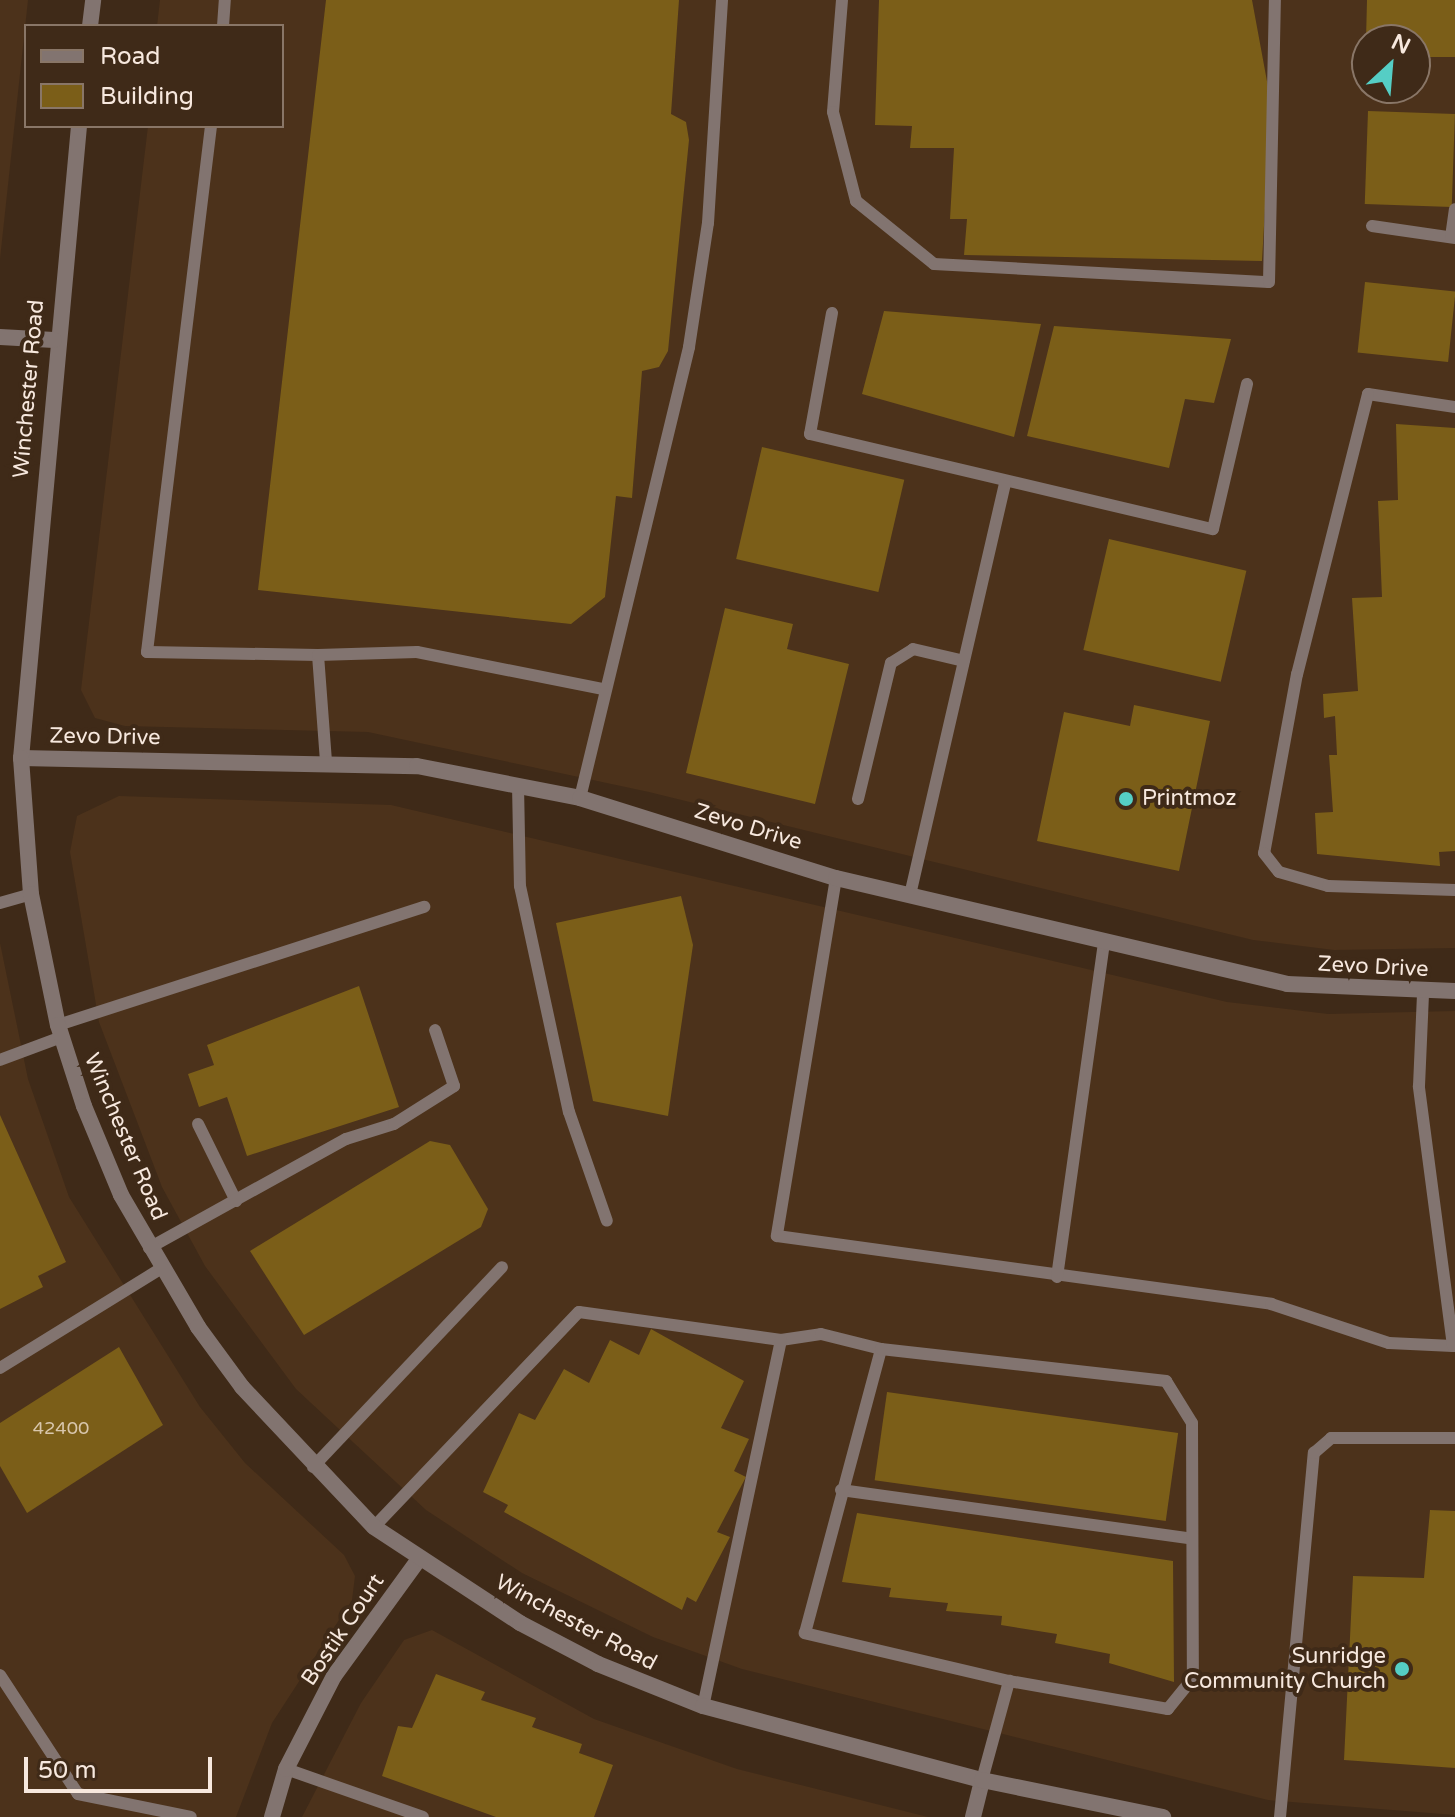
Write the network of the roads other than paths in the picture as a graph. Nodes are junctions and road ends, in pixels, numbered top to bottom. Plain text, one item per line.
1 (93, 0) edge
2 (225, 0) edge
3 (722, 0) edge
4 (842, 0) edge
5 (1275, 0) edge
6 (90, 24) edge
7 (223, 24) edge
8 (79, 128) edge
9 (211, 128) edge
10 (1455, 209) edge
11 (1372, 226) dead end
12 (1453, 238) edge
13 (832, 313) dead end
14 (0, 337) edge
15 (54, 340) junction
16 (1247, 384) dead end
17 (1455, 407) edge
18 (1005, 483) junction
19 (318, 655) junction
20 (964, 661) junction
21 (603, 689) junction
22 (21, 758) junction
23 (326, 762) junction
24 (518, 785) junction
25 (580, 798) junction
26 (858, 799) dead end
27 (836, 878) junction
28 (1455, 890) edge
29 (31, 894) junction
30 (910, 895) junction
31 (0, 903) edge
32 (424, 907) dead end
33 (1104, 941) junction
34 (1455, 991) edge
35 (1423, 993) junction
36 (435, 1030) dead end
37 (60, 1031) junction
38 (0, 1060) edge
39 (198, 1124) dead end
40 (236, 1201) junction
41 (607, 1221) dead end
42 (149, 1248) junction
43 (502, 1267) dead end
44 (160, 1269) junction
45 (1057, 1277) junction
46 (781, 1340) junction
47 (881, 1349) junction
48 (0, 1368) edge
49 (1455, 1438) edge
50 (313, 1467) junction
51 (841, 1490) junction
52 (374, 1527) junction
53 (1192, 1539) junction
54 (419, 1559) junction
55 (0, 1675) edge
56 (1009, 1681) junction
57 (703, 1706) junction
58 (286, 1769) junction
59 (982, 1780) junction
60 (191, 1817) edge
61 (272, 1817) edge
62 (423, 1817) edge
63 (973, 1817) edge
64 (1163, 1817) edge
65 (1280, 1817) edge

1 - 6 street
2 - 7 lane
3 - 21 lane
4 - 5 lane
8 - 15 street, Winchester Road
9 - 19 lane
10 - 12 lane
11 - 12 lane
13 - 18 lane
14 - 15 street
15 - 22 street, Winchester Road
16 - 18 lane
17 - 28 lane
18 - 20 lane
19 - 21 lane
19 - 23 lane
20 - 26 lane
20 - 30 lane
21 - 25 lane
22 - 23 street, Zevo Drive
22 - 29 street, Winchester Road
23 - 24 street, Zevo Drive
24 - 25 street, Zevo Drive
24 - 41 lane
25 - 27 street, Zevo Drive
27 - 30 street, Zevo Drive
27 - 45 lane
29 - 31 lane
29 - 37 street, Winchester Road
30 - 33 street, Zevo Drive
32 - 37 lane
33 - 35 street, Zevo Drive
33 - 45 lane
34 - 35 street, Zevo Drive
35 - 45 lane
36 - 40 lane
37 - 38 lane
37 - 42 street, Winchester Road
39 - 40 lane
40 - 42 lane
42 - 44 street, Winchester Road
43 - 50 lane
44 - 48 lane
44 - 50 street, Winchester Road
46 - 47 lane
46 - 52 lane
46 - 57 lane
47 - 51 lane
47 - 53 lane
49 - 65 lane
50 - 52 street, Winchester Road
51 - 53 lane
51 - 56 lane
52 - 54 street, Winchester Road
53 - 56 lane
54 - 57 street, Winchester Road
54 - 58 street, Bostik Court
55 - 60 lane
56 - 59 lane
57 - 59 street, Winchester Road
58 - 61 street, Bostik Court
58 - 62 lane
59 - 63 street
59 - 64 street, Winchester Road

